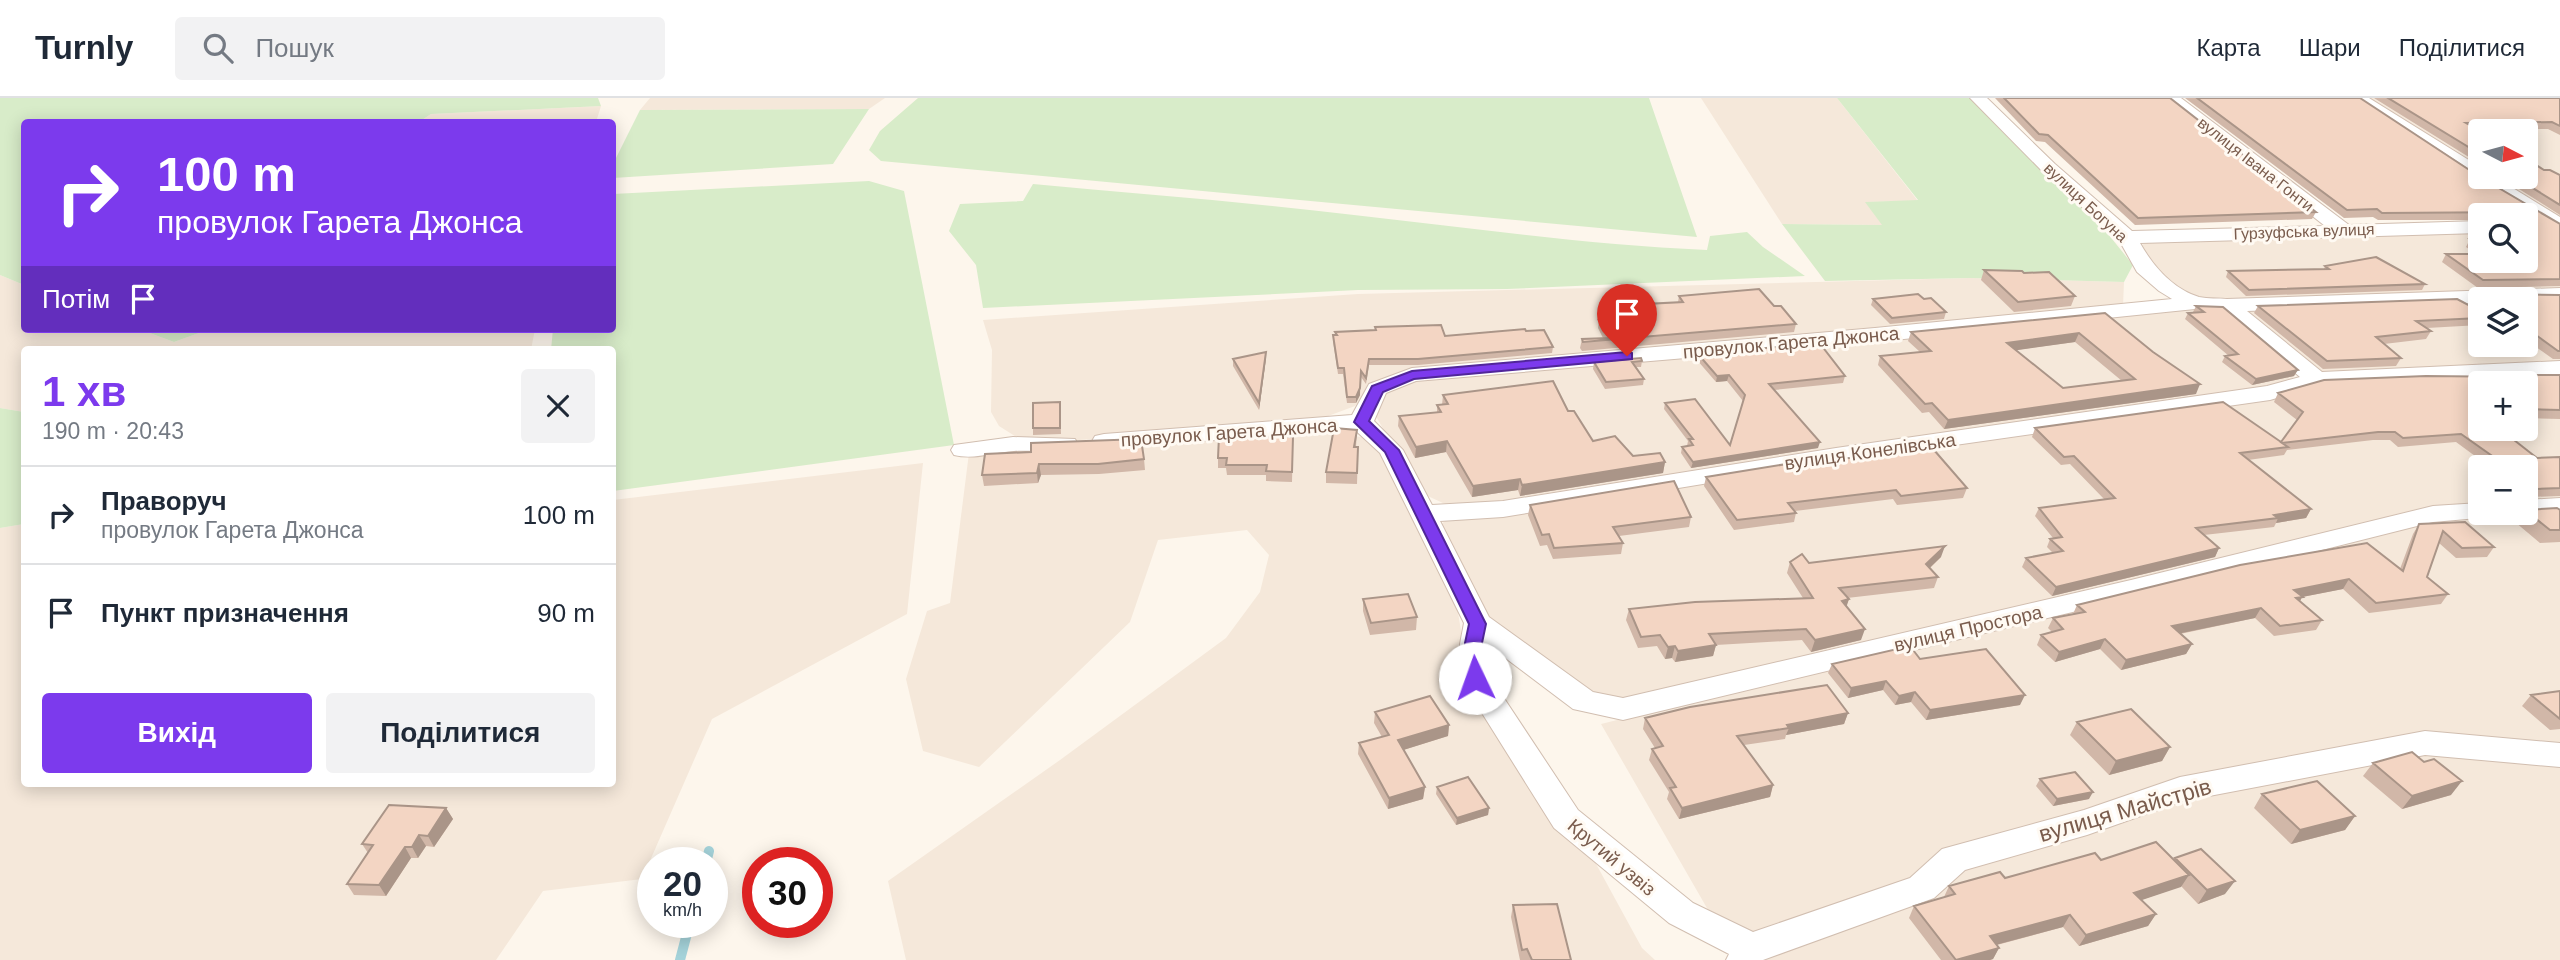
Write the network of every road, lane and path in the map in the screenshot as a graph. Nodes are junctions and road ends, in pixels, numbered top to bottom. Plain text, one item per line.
1 (1978, 98) edge
2 (2171, 98) edge
3 (2358, 98) edge
4 (2468, 168) edge
5 (2502, 189) edge
6 (2525, 203) edge
7 (2538, 211) edge
8 (2538, 226) edge
9 (2468, 227) edge
10 (2342, 229) junction
11 (2127, 237) junction
12 (2144, 268) junction
13 (2560, 295) edge
14 (2195, 303) junction
15 (2227, 305) junction
16 (2129, 307) junction
17 (2560, 368) edge
18 (2317, 379) junction
19 (1361, 422) junction
20 (963, 450) dead end
21 (2560, 506) edge
22 (2538, 507) edge
23 (2468, 512) edge
24 (1422, 513) junction
25 (1478, 624) junction
26 (2560, 755) edge
27 (1747, 954) edge

1 - 11 street, вулиця Богуна
2 - 10 street, вулиця Івана Гонти
3 - 4 street
5 - 6 street
7 - 8 street
9 - 10 street, Гурзуфська вулиця
10 - 11 street, Гурзуфська вулиця
11 - 12 street, вулиця Богуна
12 - 14 street, вулиця Богуна
12 - 16 street
13 - 15 street, провулок Гарета Джонса
14 - 15 street, провулок Гарета Джонса
14 - 16 street, провулок Гарета Джонса
15 - 18 street
16 - 19 street, провулок Гарета Джонса
17 - 18 street, вулиця Конелівська
18 - 24 street, вулиця Конелівська
19 - 20 street, провулок Гарета Джонса
19 - 24 street
21 - 22 street
23 - 25 street, вулиця Простора
24 - 25 street
25 - 27 street, Крутий узвіз
26 - 27 street, вулиця Майстрів

